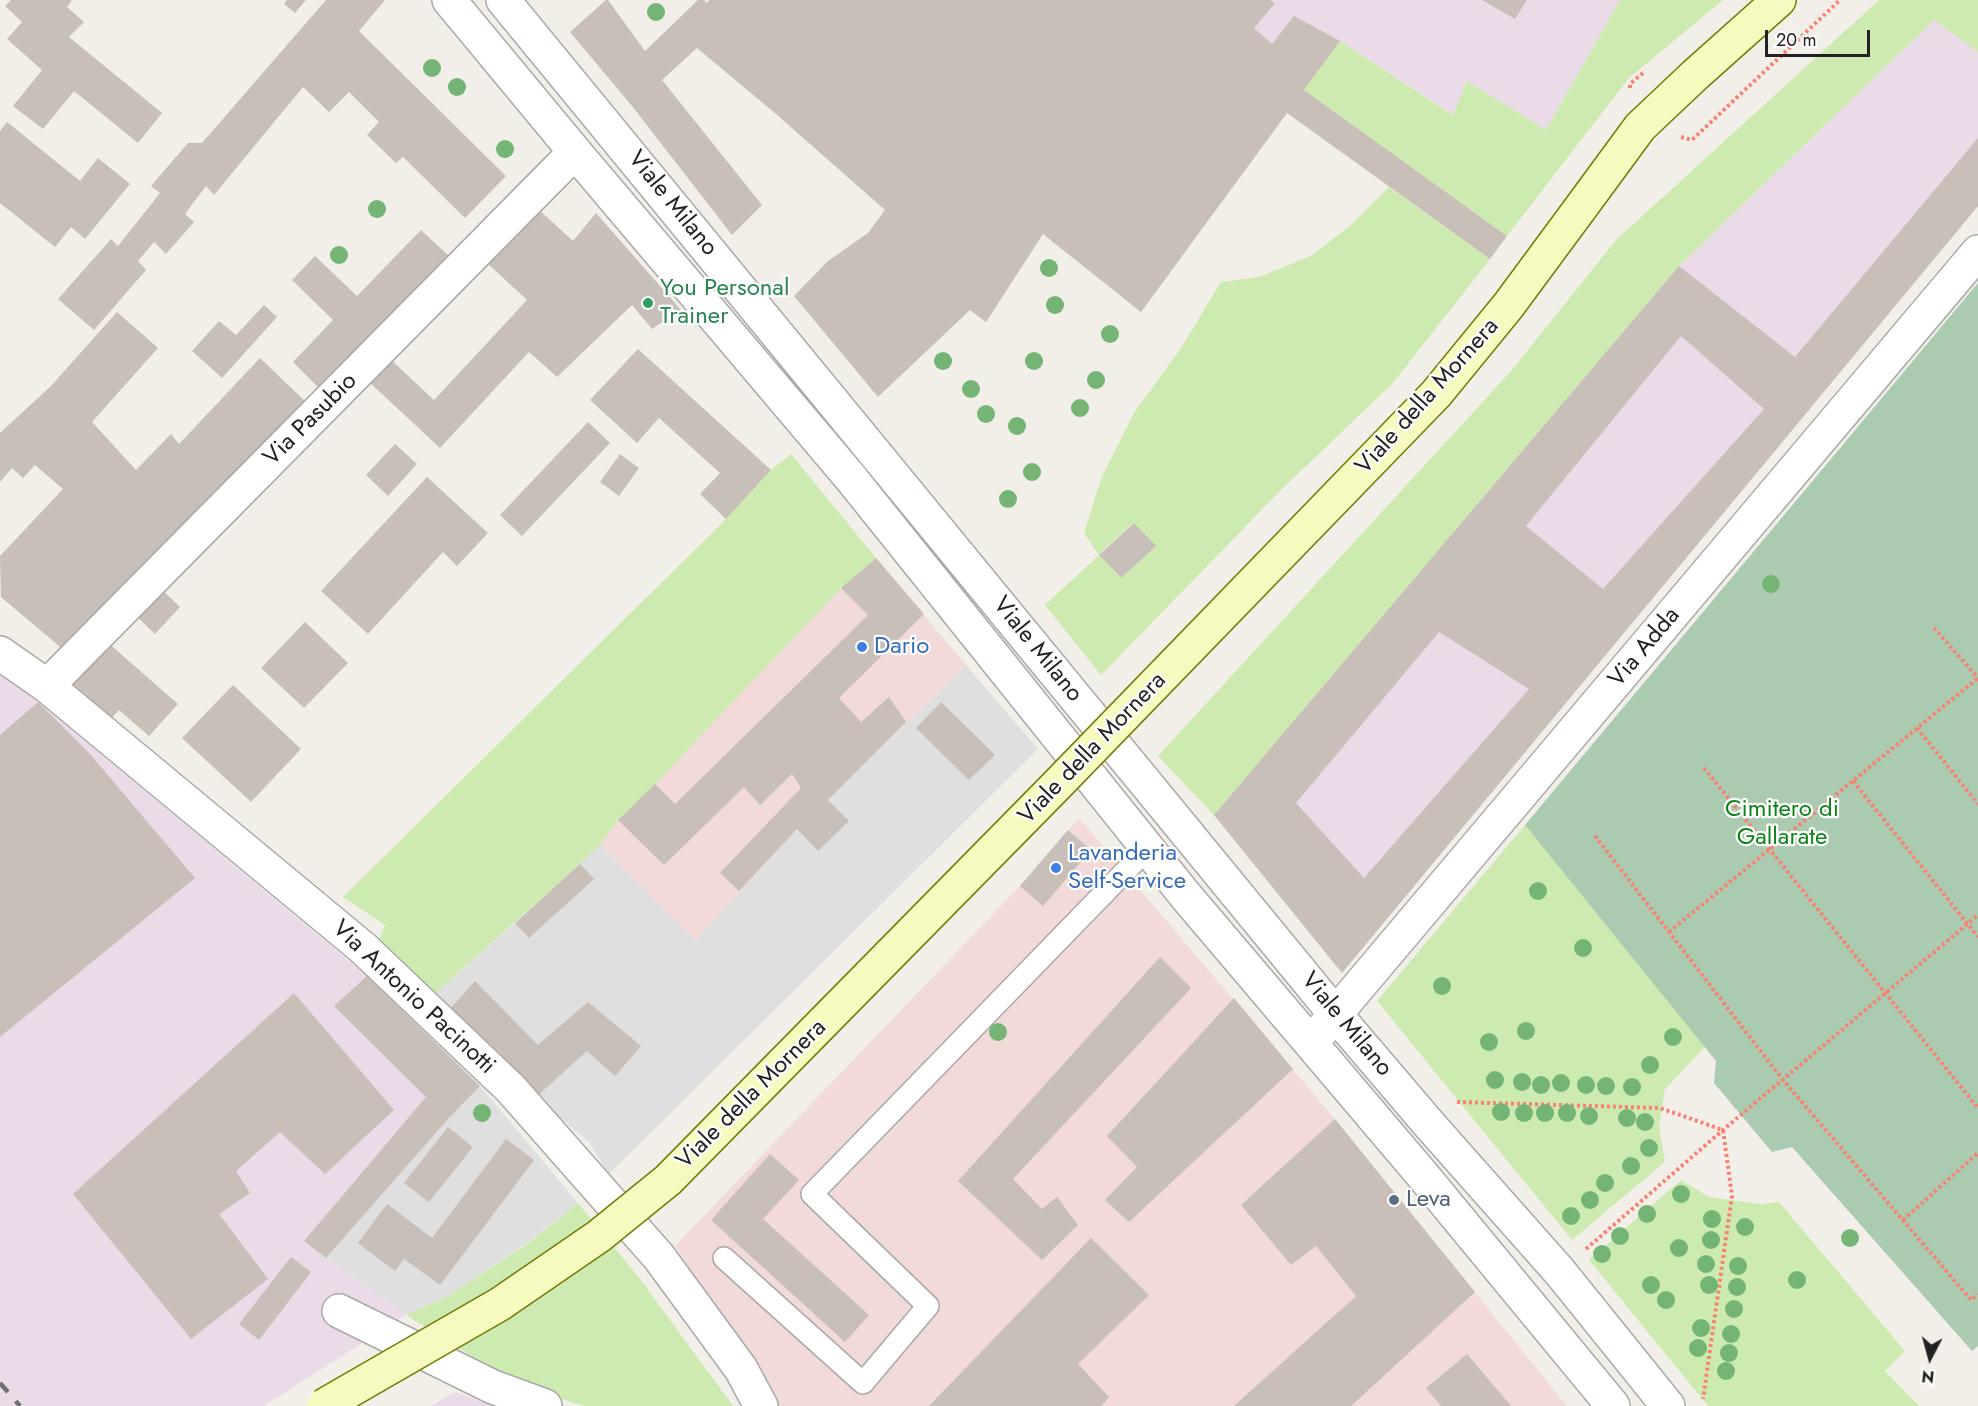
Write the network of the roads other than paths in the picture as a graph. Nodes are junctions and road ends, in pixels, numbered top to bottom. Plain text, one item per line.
1 (449, 0) edge
2 (504, 0) edge
3 (1779, 0) edge
4 (575, 153) junction
5 (1978, 252) edge
6 (0, 653) edge
7 (47, 686) junction
8 (1147, 849) junction
9 (1336, 1015) junction
10 (1311, 1044) junction
11 (1454, 1152) junction
12 (1425, 1178) junction
13 (724, 1258) dead end
14 (339, 1311) dead end
15 (323, 1406) edge
16 (545, 1406) edge
17 (762, 1406) edge
18 (1613, 1406) edge
19 (1668, 1406) edge

1 - 4 street, Viale Milano
2 - 9 street, Viale Milano
3 - 15 main road, Viale della Mornera, bridge
4 - 7 street, Via Pasubio
4 - 8 street, Viale Milano
5 - 9 street, Via Adda
6 - 7 street, Via Antonio Pacinotti
7 - 17 street, Via Antonio Pacinotti
8 - 10 street, Viale Milano
8 - 13 lane
9 - 10 street, Via Adda
9 - 11 street, Viale Milano
10 - 12 street, Viale Milano
11 - 12 lane
11 - 19 street, Viale Milano
12 - 18 street, Viale Milano
14 - 16 street

